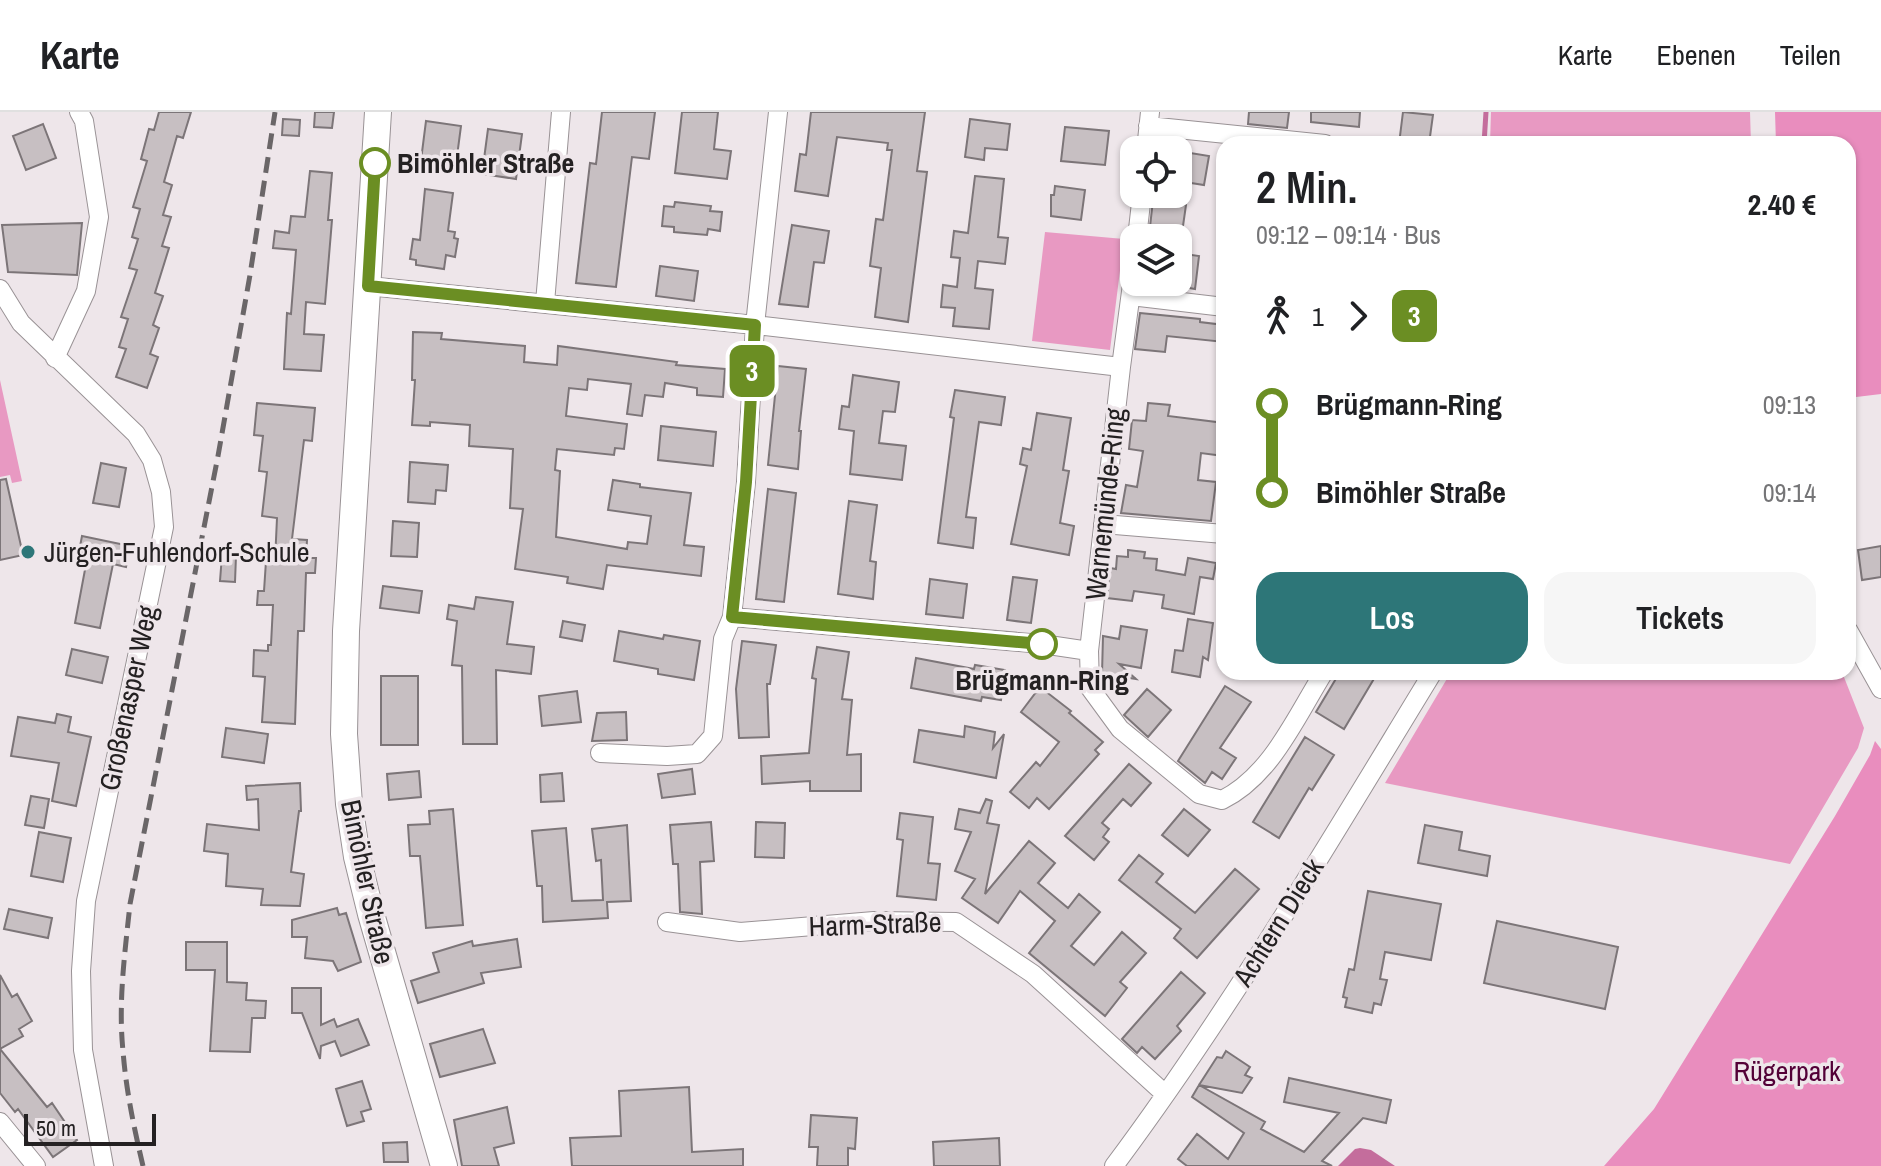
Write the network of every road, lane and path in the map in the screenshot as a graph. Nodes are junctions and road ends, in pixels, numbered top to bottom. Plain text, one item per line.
1 (79, 112) edge
2 (378, 112) edge
3 (561, 112) edge
4 (778, 112) edge
5 (1149, 119) edge
6 (1269, 136) edge
7 (368, 286) junction
8 (0, 289) edge
9 (1131, 296) joint
10 (545, 303) junction
11 (1216, 306) edge
12 (755, 325) junction
13 (55, 358) junction
14 (1121, 367) junction
15 (1103, 524) junction
16 (1216, 533) edge
17 (732, 617) junction
18 (1856, 644) edge
19 (1089, 651) junction
20 (1319, 680) edge
21 (1428, 680) edge
22 (1881, 689) edge
23 (600, 753) dead end
24 (667, 922) dead end
25 (1165, 1094) junction
26 (0, 1122) edge
27 (36, 1166) edge
28 (104, 1166) edge
29 (444, 1166) edge
30 (1114, 1166) edge

1 - 13 street
2 - 7 street, Bimöhler Straße
3 - 10 street
4 - 12 street
5 - 6 street
7 - 10 street, Warnemünde-Ring
7 - 29 street, Bimöhler Straße
8 - 13 street, Großenasper Weg
9 - 11 street
9 - 14 street
10 - 12 street, Warnemünde-Ring
12 - 14 street, Warnemünde-Ring
12 - 17 street
13 - 28 street, Großenasper Weg
14 - 15 street, Warnemünde-Ring
15 - 16 street
15 - 19 street, Warnemünde-Ring
17 - 19 street
17 - 23 street
18 - 22 street
19 - 20 street
21 - 25 street, Achtern Dieck
24 - 25 street, Harm-Straße
25 - 30 street, Achtern Dieck
26 - 27 street

